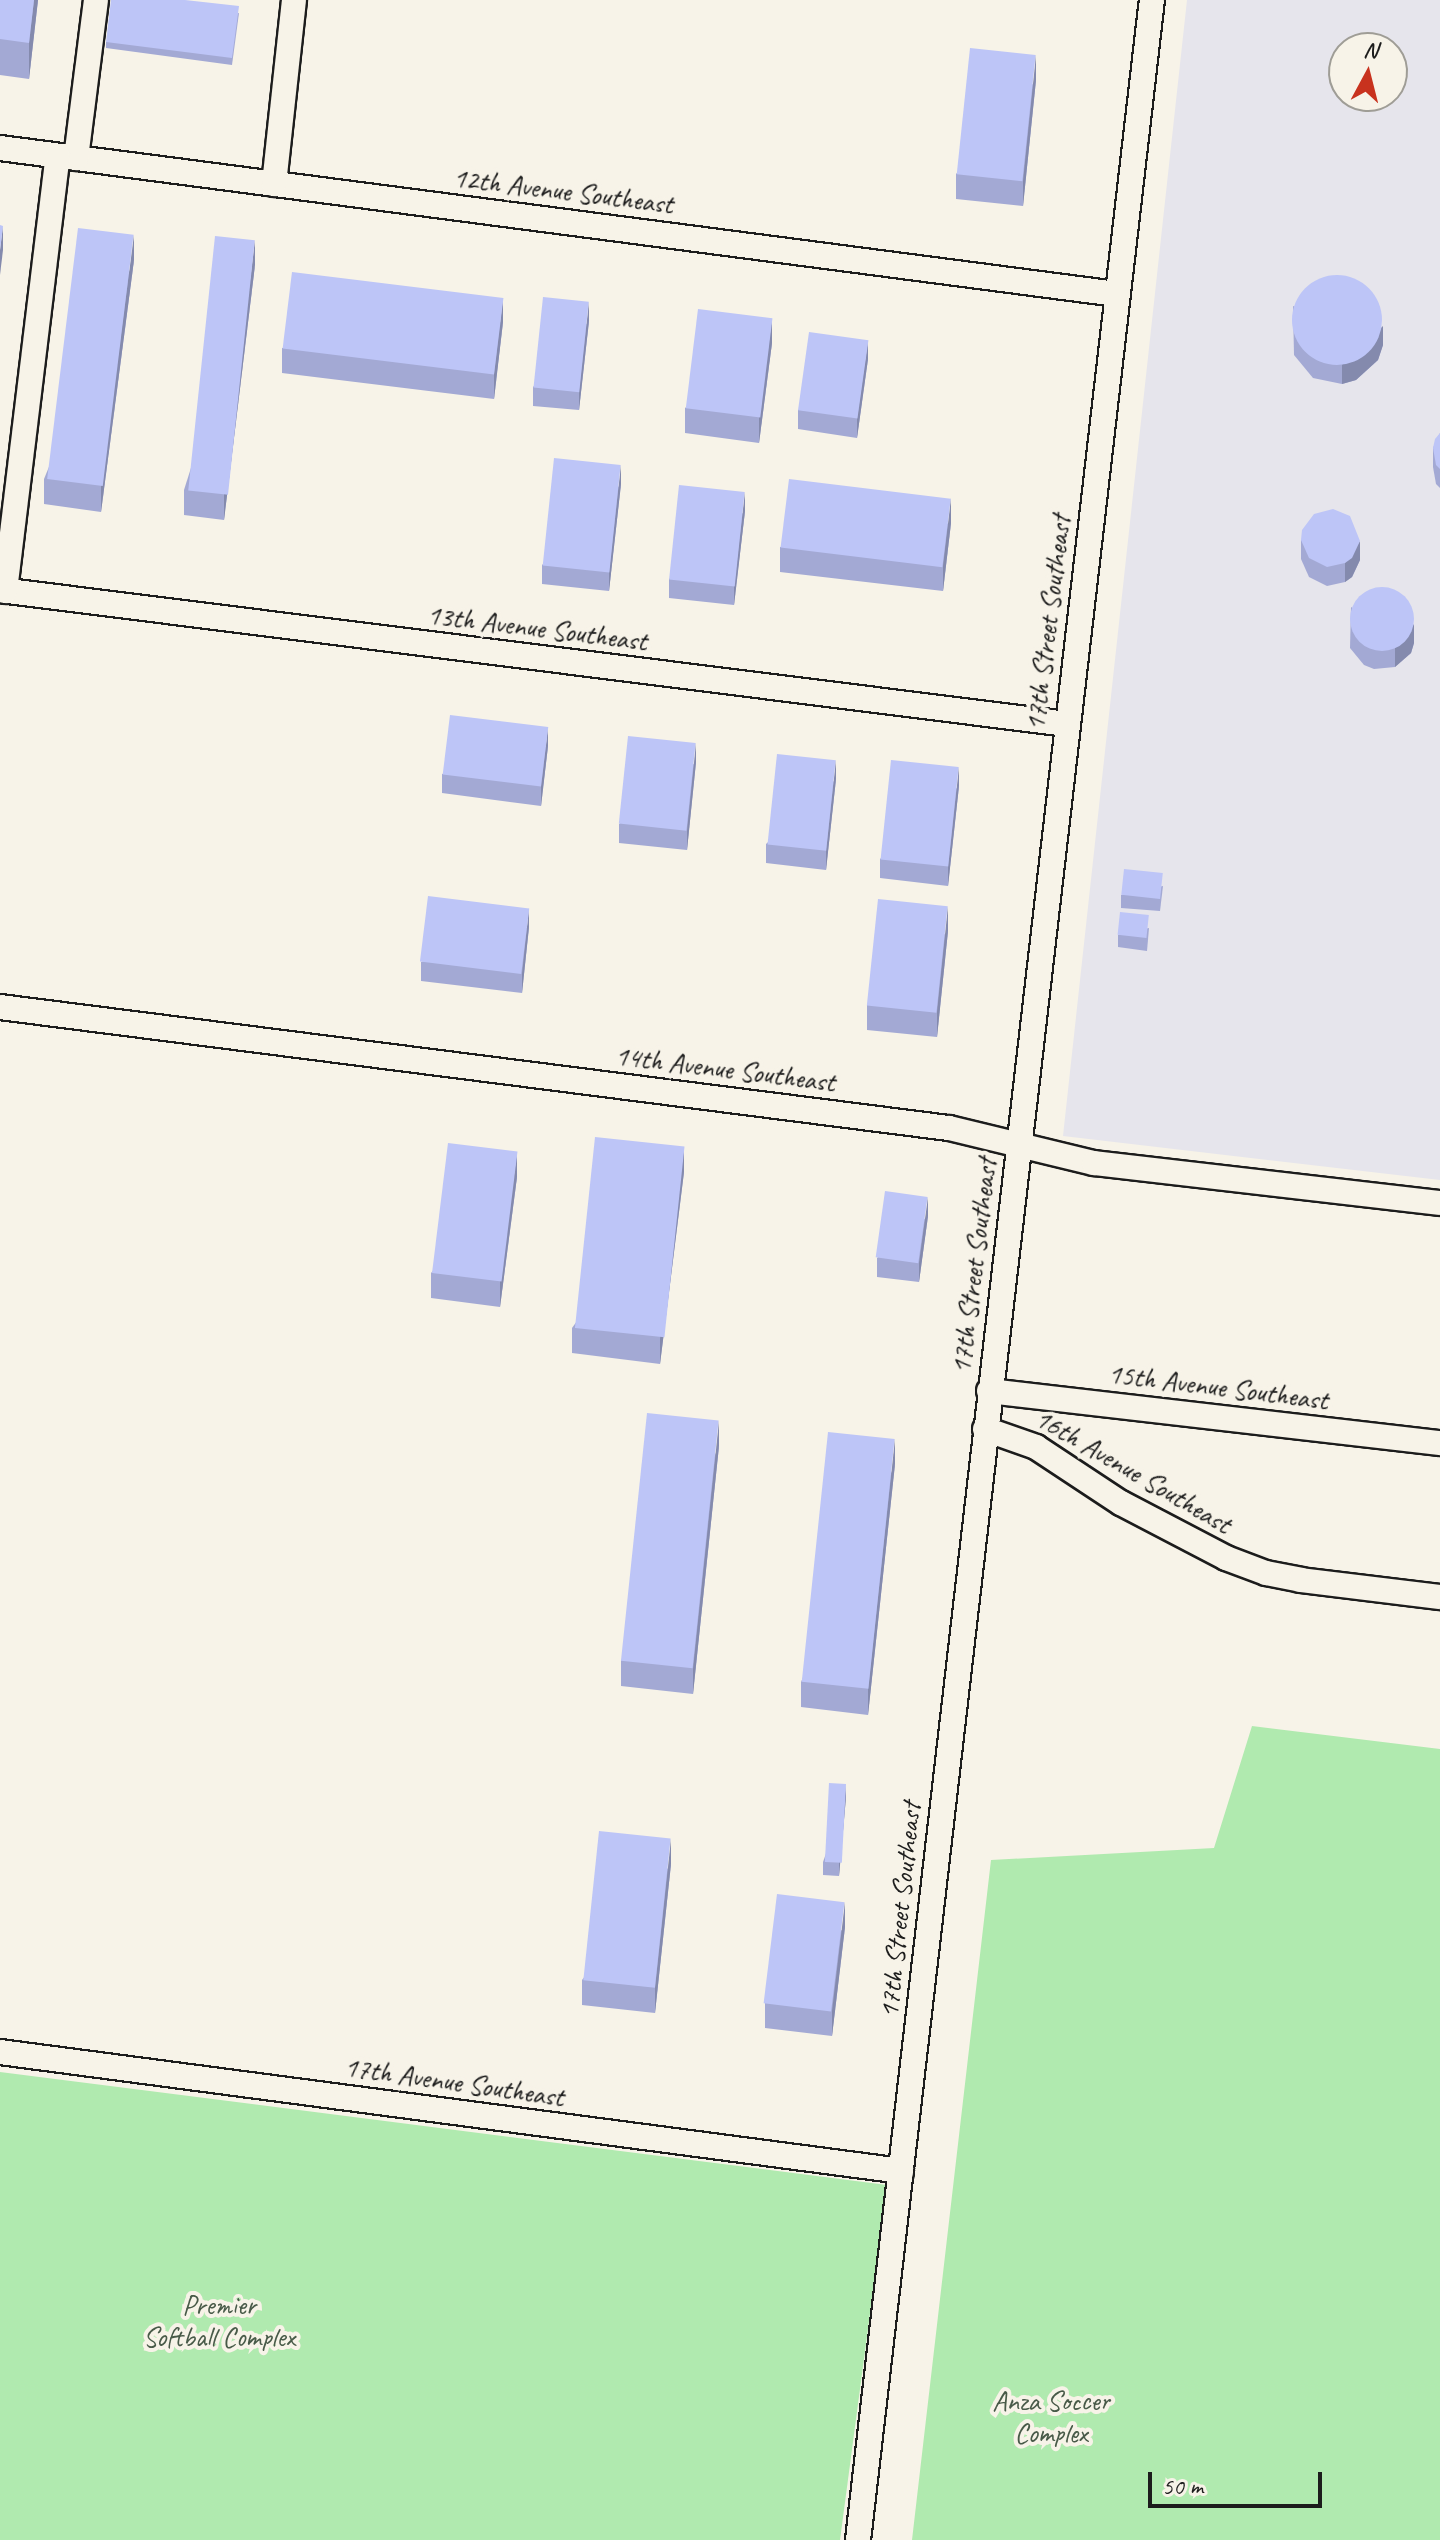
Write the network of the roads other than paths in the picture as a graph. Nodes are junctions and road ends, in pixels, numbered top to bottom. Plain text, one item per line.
1 (96, 0) edge
2 (294, 0) edge
3 (1152, 0) edge
4 (0, 148) edge
5 (67, 157) junction
6 (274, 184) junction
7 (1117, 294) junction
8 (3, 591) edge
9 (1066, 724) junction
10 (0, 1007) edge
11 (1019, 1142) junction
12 (1440, 1203) edge
13 (989, 1391) junction
14 (985, 1429) junction
15 (1440, 1443) edge
16 (1440, 1597) edge
17 (0, 2052) edge
18 (901, 2171) junction
19 (858, 2540) edge

1 - 5 street
2 - 6 street
3 - 7 street, 17th Street Southeast
4 - 5 street, 12th Avenue Southeast
5 - 6 street, 12th Avenue Southeast
5 - 8 street
6 - 7 street, 12th Avenue Southeast
7 - 9 street, 17th Street Southeast
8 - 9 street, 13th Avenue Southeast
9 - 11 street, 17th Street Southeast
10 - 11 street, 14th Avenue Southeast
11 - 12 street, 14th Avenue Southeast
11 - 13 street, 17th Street Southeast
13 - 14 street, 17th Street Southeast
13 - 15 street, 15th Avenue Southeast
14 - 16 street, 16th Avenue Southeast
14 - 18 street, 17th Street Southeast
17 - 18 street, 17th Avenue Southeast
18 - 19 street, 17th Street Southeast

